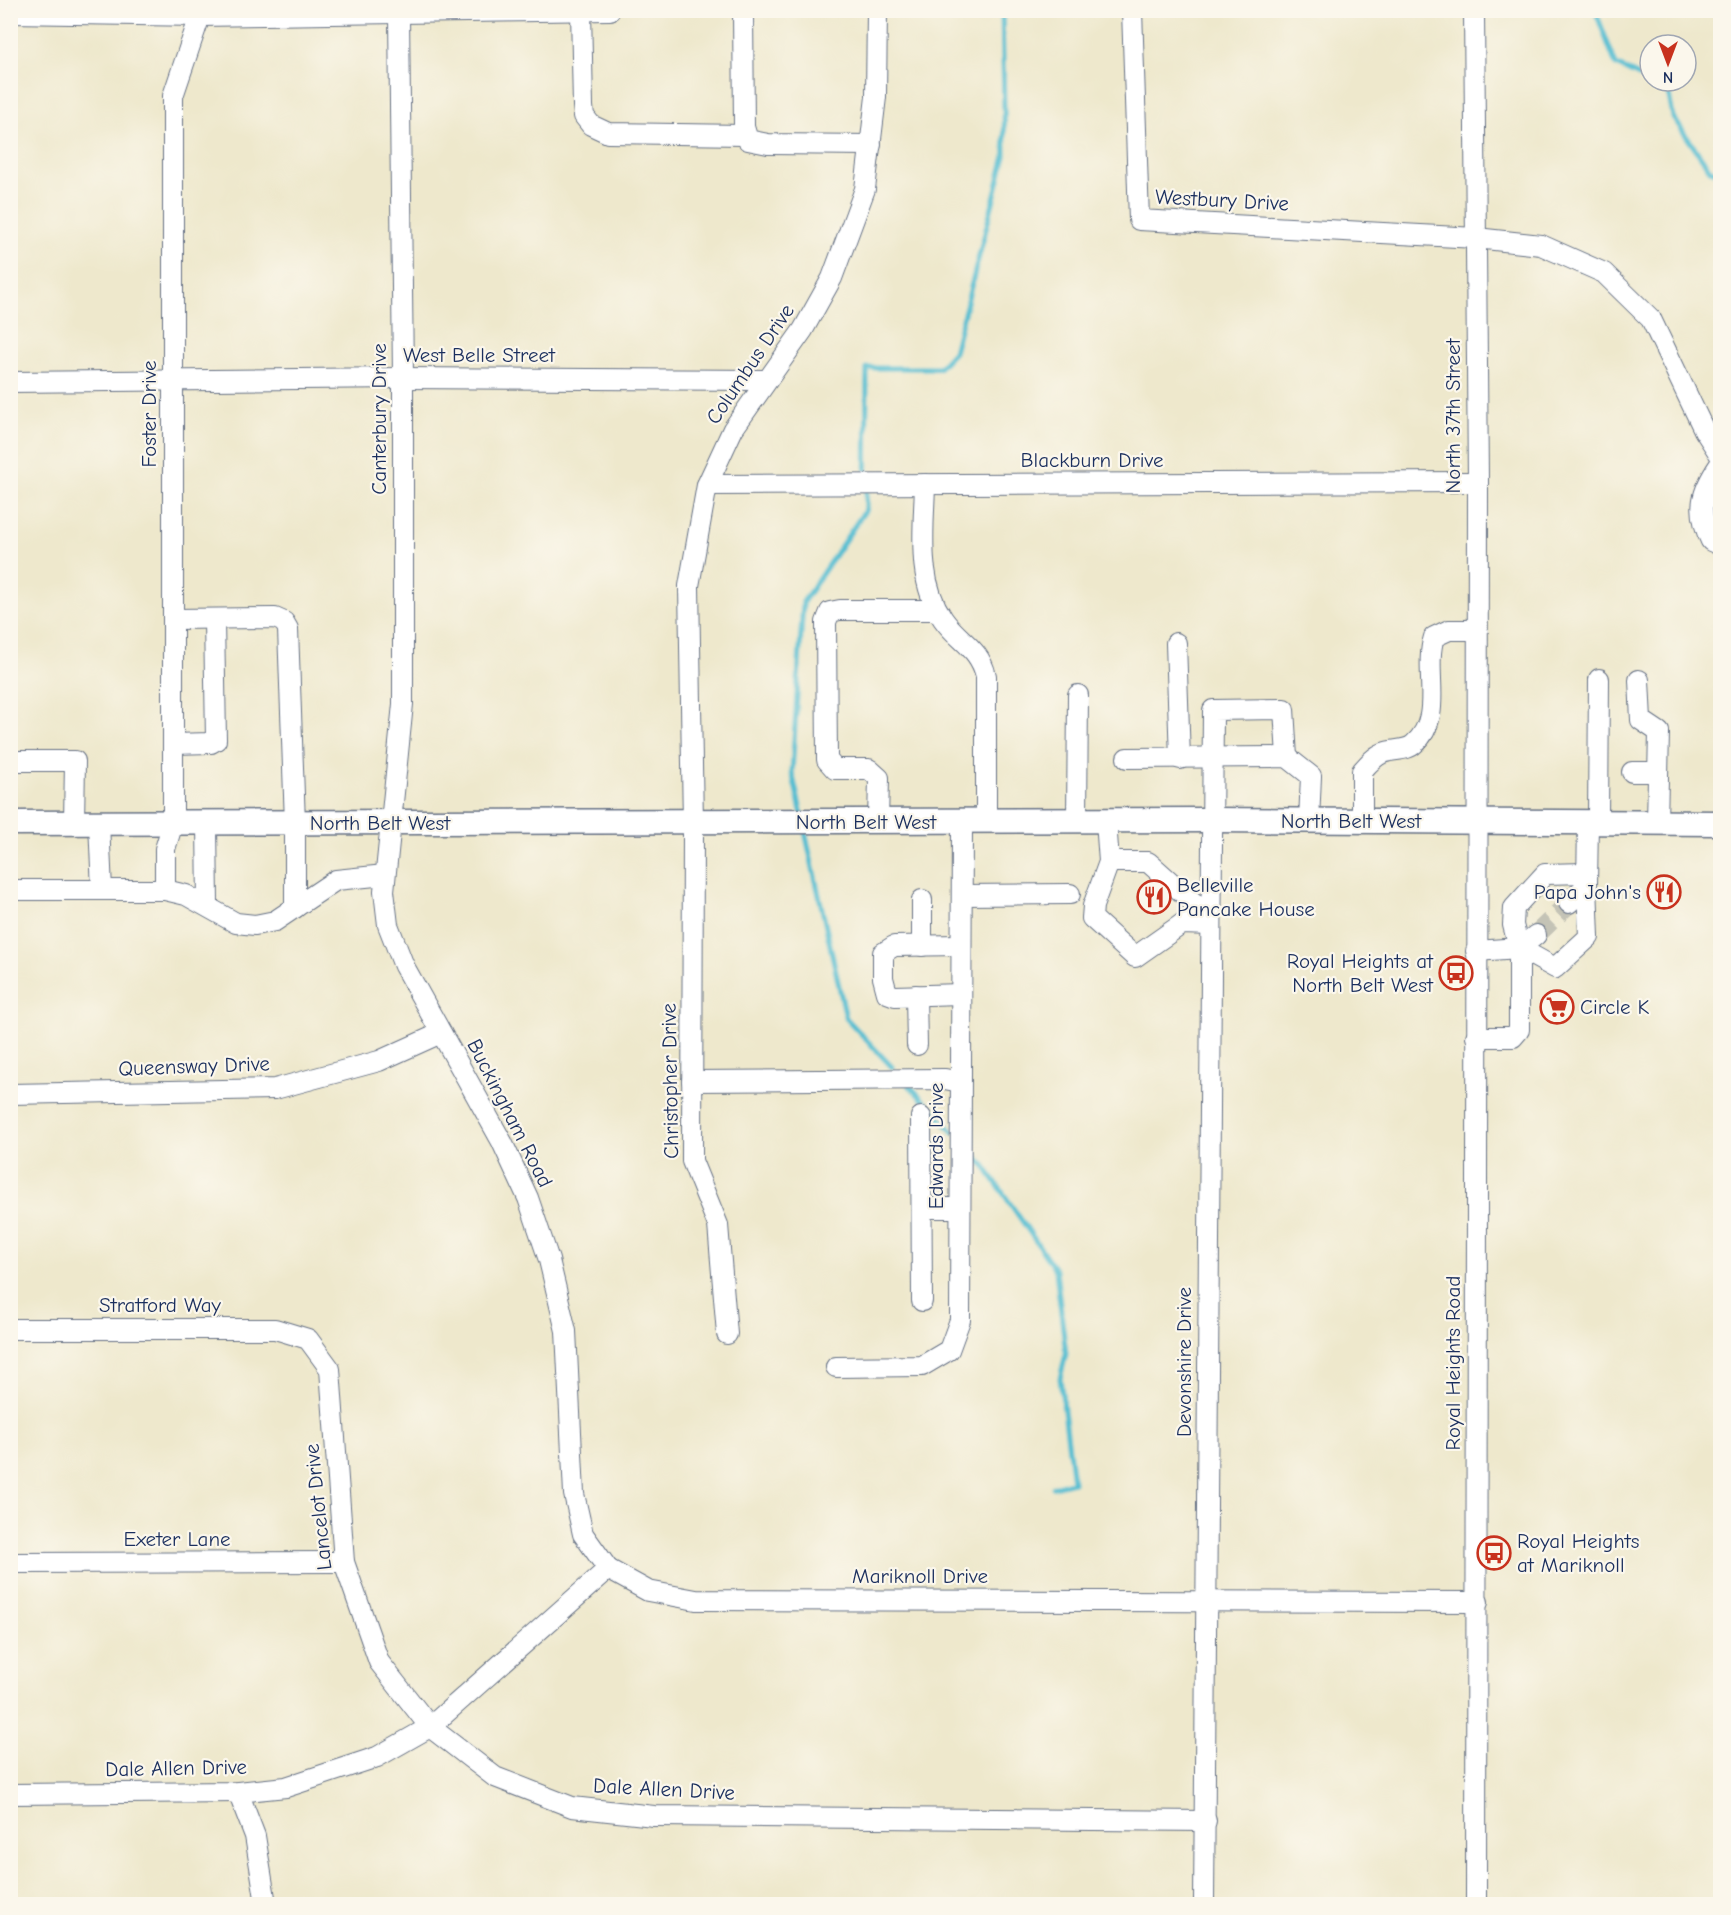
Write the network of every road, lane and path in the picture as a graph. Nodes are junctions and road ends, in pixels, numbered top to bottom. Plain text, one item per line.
1 (610, 10) edge
2 (743, 10) edge
3 (876, 10) edge
4 (1132, 10) edge
5 (1474, 10) edge
6 (581, 11) edge
7 (10, 13) edge
8 (201, 13) edge
9 (399, 14) junction
10 (745, 135) junction
11 (871, 145) junction
12 (1476, 238) junction
13 (403, 378) junction
14 (766, 380) junction
15 (10, 382) edge
16 (172, 382) junction
17 (1720, 455) edge
18 (1720, 464) edge
19 (1478, 482) junction
20 (925, 484) junction
21 (707, 485) junction
22 (1720, 545) edge
23 (937, 610) junction
24 (172, 619) junction
25 (214, 619) junction
26 (1477, 630) junction
27 (1176, 643) dead end
28 (1599, 679) dead end
29 (1639, 680) dead end
30 (1078, 695) dead end
31 (172, 744) junction
32 (1287, 757) junction
33 (1127, 758) dead end
34 (1180, 759) junction
35 (1212, 759) junction
36 (10, 761) edge
37 (1632, 772) dead end
38 (1658, 772) junction
39 (1212, 820) junction
40 (1077, 821) junction
41 (1106, 821) junction
42 (1309, 821) junction
43 (1362, 821) junction
44 (1476, 821) junction
45 (10, 822) edge
46 (74, 822) junction
47 (99, 822) junction
48 (172, 822) junction
49 (207, 822) junction
50 (693, 822) junction
51 (878, 822) junction
52 (974, 822) junction
53 (1593, 822) junction
54 (1657, 822) junction
55 (295, 823) junction
56 (391, 823) junction
57 (1720, 823) edge
58 (1109, 862) junction
59 (385, 875) junction
60 (1587, 879) junction
61 (10, 890) edge
62 (102, 890) junction
63 (165, 890) junction
64 (1070, 894) dead end
65 (962, 895) junction
66 (922, 900) dead end
67 (1569, 903) tunnel mouth
68 (208, 905) junction
69 (295, 908) junction
70 (1182, 924) junction
71 (1211, 925) junction
72 (1536, 935) tunnel mouth
73 (961, 945) junction
74 (922, 946) junction
75 (1519, 948) junction
76 (1476, 951) junction
77 (961, 994) junction
78 (916, 995) junction
79 (441, 1033) junction
80 (1476, 1037) junction
81 (917, 1046) dead end
82 (692, 1081) junction
83 (960, 1082) junction
84 (10, 1094) edge
85 (921, 1117) dead end
86 (922, 1208) junction
87 (960, 1208) junction
88 (922, 1301) dead end
89 (10, 1329) edge
90 (727, 1334) dead end
91 (308, 1339) joint
92 (836, 1367) dead end
93 (344, 1562) junction
94 (10, 1563) edge
95 (608, 1569) junction
96 (1206, 1601) junction
97 (1478, 1602) junction
98 (430, 1727) junction
99 (238, 1792) junction
100 (10, 1794) edge
101 (1206, 1821) junction
102 (266, 1905) edge
103 (1204, 1905) edge
104 (1476, 1905) edge

1 - 6 street
2 - 10 street
3 - 11 street, Columbus Drive
4 - 12 street, Westbury Drive
5 - 12 street, North 37th Street
6 - 9 street
6 - 10 street
7 - 8 street
8 - 9 street
8 - 16 street, Foster Drive
9 - 13 street, Canterbury Drive
10 - 11 street
11 - 14 street, Columbus Drive
12 - 17 street
12 - 19 street, North 37th Street
13 - 14 street, West Belle Street
13 - 16 street, West Belle Street
13 - 56 street, Canterbury Drive
14 - 21 street, Columbus Drive
15 - 16 street, West Belle Street
16 - 24 street, Foster Drive
18 - 22 street
19 - 20 street, Blackburn Drive
19 - 26 street, North 37th Street
20 - 21 street, Blackburn Drive
20 - 23 street, Edwards Drive
21 - 50 street, Columbus Drive
23 - 51 street
23 - 52 street, Edwards Drive
24 - 25 street
24 - 31 street, Foster Drive
25 - 31 street
25 - 55 street
26 - 43 street
26 - 44 street, North 37th Street
27 - 34 street
28 - 53 street
29 - 38 street
30 - 40 street
31 - 48 street, Foster Drive
32 - 35 street
32 - 35 street, Devonshire Drive
32 - 42 street
33 - 34 street
34 - 35 street
35 - 39 street, Devonshire Drive
36 - 46 street
37 - 38 street
38 - 54 street
39 - 41 main road, North Belt West
39 - 42 main road, North Belt West
39 - 71 street, Devonshire Drive
40 - 41 main road, North Belt West
40 - 52 main road, North Belt West
41 - 58 street
42 - 43 main road, North Belt West
43 - 44 main road, North Belt West
44 - 53 main road, North Belt West
44 - 76 street, Royal Heights Road
45 - 46 main road, North Belt West
46 - 47 main road, North Belt West
47 - 48 main road, North Belt West
47 - 62 street
48 - 49 main road, North Belt West
48 - 63 street, Foster Drive
49 - 55 main road, North Belt West
49 - 68 street
50 - 51 main road, North Belt West
50 - 56 main road, North Belt West
50 - 82 street, Christopher Drive
51 - 52 main road, North Belt West
52 - 65 street, Edwards Drive
53 - 54 main road, North Belt West
53 - 60 street
54 - 57 main road, North Belt West
55 - 56 main road, North Belt West
55 - 69 street
56 - 59 street, Buckingham Road
58 - 70 street
58 - 70 street
59 - 69 street
59 - 79 street, Buckingham Road
60 - 67 street
60 - 75 street
60 - 75 street
61 - 62 street
62 - 63 street
63 - 68 street
64 - 65 street
65 - 73 street, Edwards Drive
66 - 74 street
68 - 69 street
70 - 71 street
71 - 96 street, Devonshire Drive
72 - 75 street
73 - 74 street
73 - 77 street, Edwards Drive
74 - 78 street
75 - 76 street
75 - 80 street
76 - 80 street, Royal Heights Road
77 - 78 street
77 - 83 street, Edwards Drive
78 - 81 street
79 - 84 street, Queensway Drive
79 - 95 street, Buckingham Road
80 - 97 street, Royal Heights Road
82 - 83 street
82 - 90 street, Christopher Drive
83 - 87 street, Edwards Drive
85 - 86 street
86 - 87 street
86 - 88 street
87 - 92 street, Edwards Drive
89 - 91 street, Stratford Way
91 - 93 street, Lancelot Drive
93 - 94 street, Exeter Lane
93 - 98 street, Lancelot Drive
95 - 96 street, Mariknoll Drive
95 - 98 street
96 - 97 street, Mariknoll Drive
96 - 101 street, Devonshire Drive
97 - 104 street, Royal Heights Road
98 - 99 street, Dale Allen Drive
98 - 101 street, Dale Allen Drive
99 - 100 street, Dale Allen Drive
99 - 102 street
101 - 103 street, Devonshire Drive

